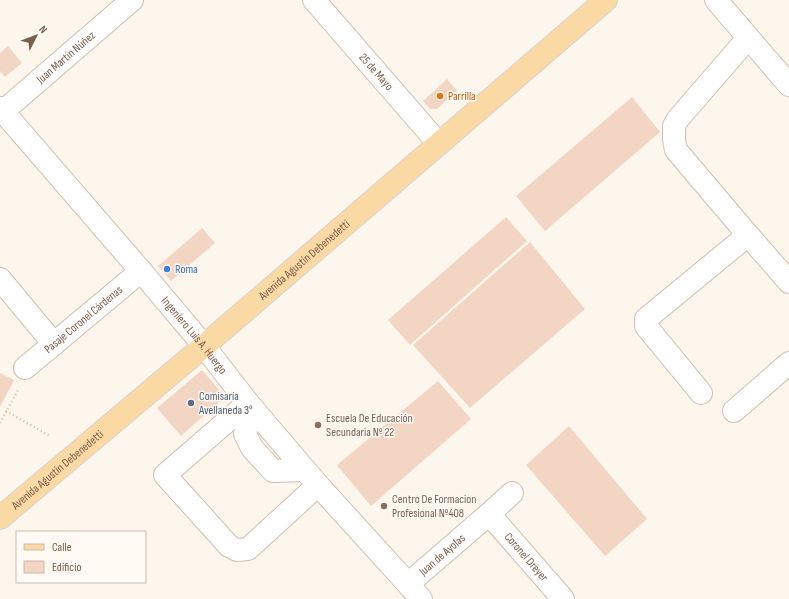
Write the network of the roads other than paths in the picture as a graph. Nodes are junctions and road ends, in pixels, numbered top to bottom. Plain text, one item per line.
1 (132, 0) edge
2 (314, 0) edge
3 (606, 0) edge
4 (716, 0) edge
5 (748, 38) junction
6 (786, 77) edge
7 (1, 112) edge
8 (439, 144) junction
9 (748, 235) junction
10 (141, 271) junction
11 (0, 279) edge
12 (789, 282) edge
13 (54, 344) junction
14 (204, 346) junction
15 (789, 363) edge
16 (22, 378) road end
17 (701, 392) dead end
18 (250, 406) junction
19 (734, 411) dead end
20 (311, 478) junction
21 (512, 493) dead end
22 (489, 514) junction
23 (0, 518) edge
24 (414, 592) edge
25 (563, 599) edge

1 - 7 street, Juan Martín Núñez
2 - 8 street, 25 de Mayo
3 - 8 main road, Avenida Agustín Debenedetti
4 - 5 street
5 - 6 street
5 - 9 street
7 - 10 street, Ingeniero Luis A. Huergo
8 - 14 main road, Avenida Agustín Debenedetti
9 - 12 street
9 - 17 street
10 - 13 street, Pasaje Coronel Cárdenas
10 - 14 street, Ingeniero Luis A. Huergo
11 - 13 street
13 - 16 street, Pasaje Coronel Cárdenas
14 - 18 street, Ingeniero Luis A. Huergo
14 - 23 main road, Avenida Agustín Debenedetti
15 - 19 street
18 - 20 street, Ingeniero Luis A. Huergo
18 - 20 street
20 - 24 street, Ingeniero Luis A. Huergo
21 - 22 street, Juan de Ayolas
22 - 24 street, Juan de Ayolas
22 - 25 street, Coronel Dreyer

